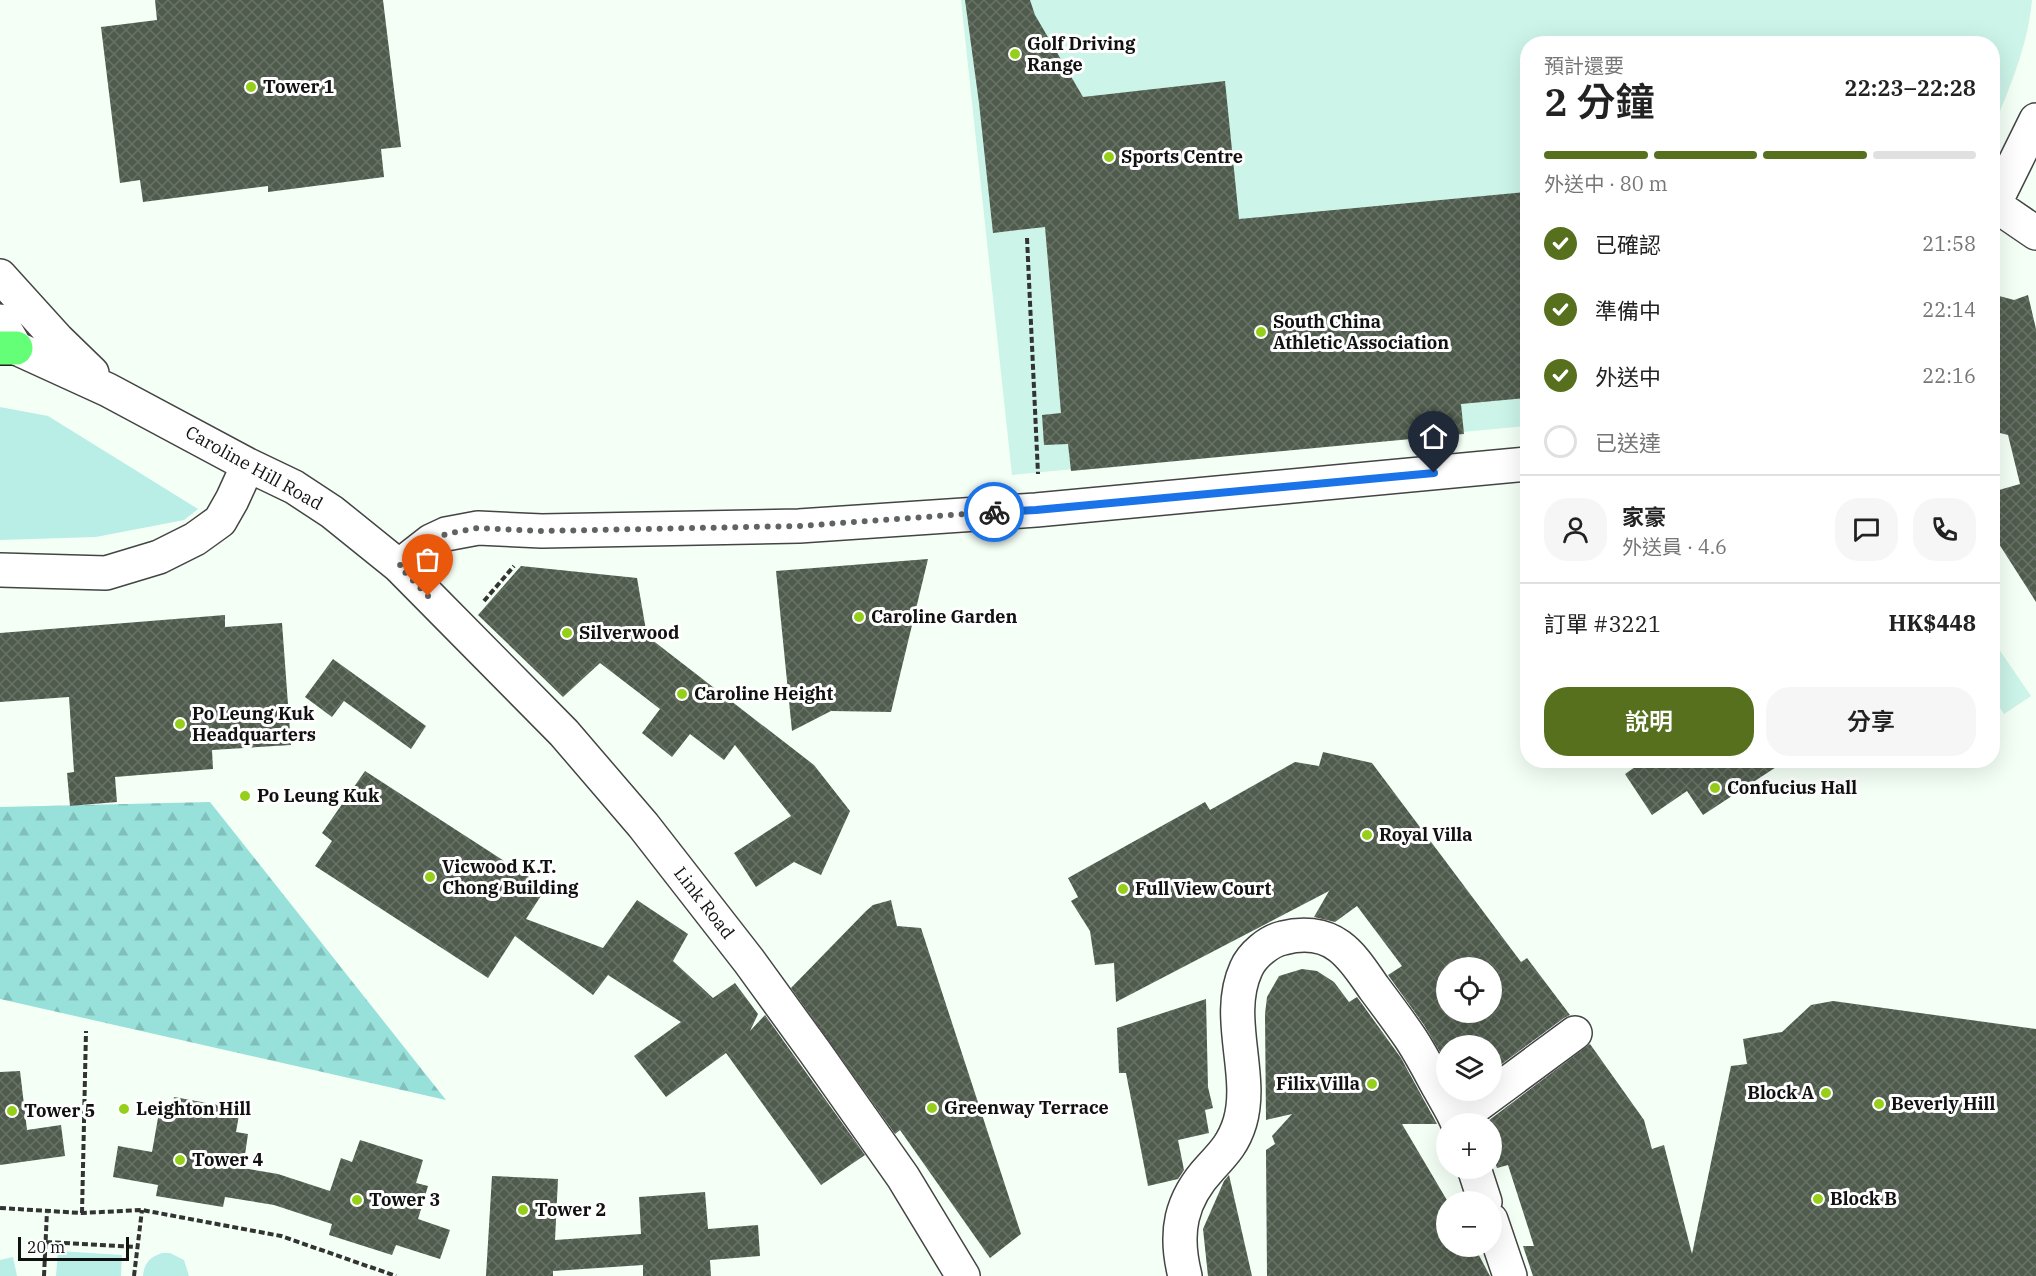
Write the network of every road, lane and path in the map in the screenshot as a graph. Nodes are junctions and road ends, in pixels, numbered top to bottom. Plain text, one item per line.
1 (2035, 123) edge
2 (2000, 193) edge
3 (2000, 211) edge
4 (2036, 233) edge
5 (1027, 238) dead end
6 (0, 276) edge
7 (5, 339) edge
8 (108, 390) junction
9 (248, 465) junction
10 (1520, 465) edge
11 (1038, 481) dead end
12 (518, 562) dead end
13 (399, 566) junction
14 (0, 570) edge
15 (489, 594) dead end
16 (86, 1031) dead end
17 (1575, 1033) dead end
18 (1453, 1113) edge
19 (1470, 1113) edge
20 (0, 1208) edge
21 (142, 1210) junction
22 (47, 1211) junction
23 (82, 1213) junction
24 (46, 1242) junction
25 (138, 1247) junction
26 (1502, 1252) edge
27 (44, 1276) edge
28 (134, 1276) edge
29 (396, 1276) edge
30 (963, 1276) edge
31 (1185, 1276) edge
32 (1510, 1276) edge

1 - 2 street
3 - 4 street
5 - 11 path
6 - 8 street, Caroline Hill Road
7 - 8 street, Caroline Hill Road
8 - 9 street, Caroline Hill Road
9 - 13 street, Caroline Hill Road
9 - 14 street
10 - 13 street
12 - 15 path
13 - 30 street, Link Road
16 - 23 path
17 - 19 street
18 - 31 street
20 - 22 path
21 - 23 path
21 - 25 path
21 - 29 path
22 - 23 path
22 - 24 path
24 - 25 path
24 - 27 path
25 - 28 path
26 - 32 street

